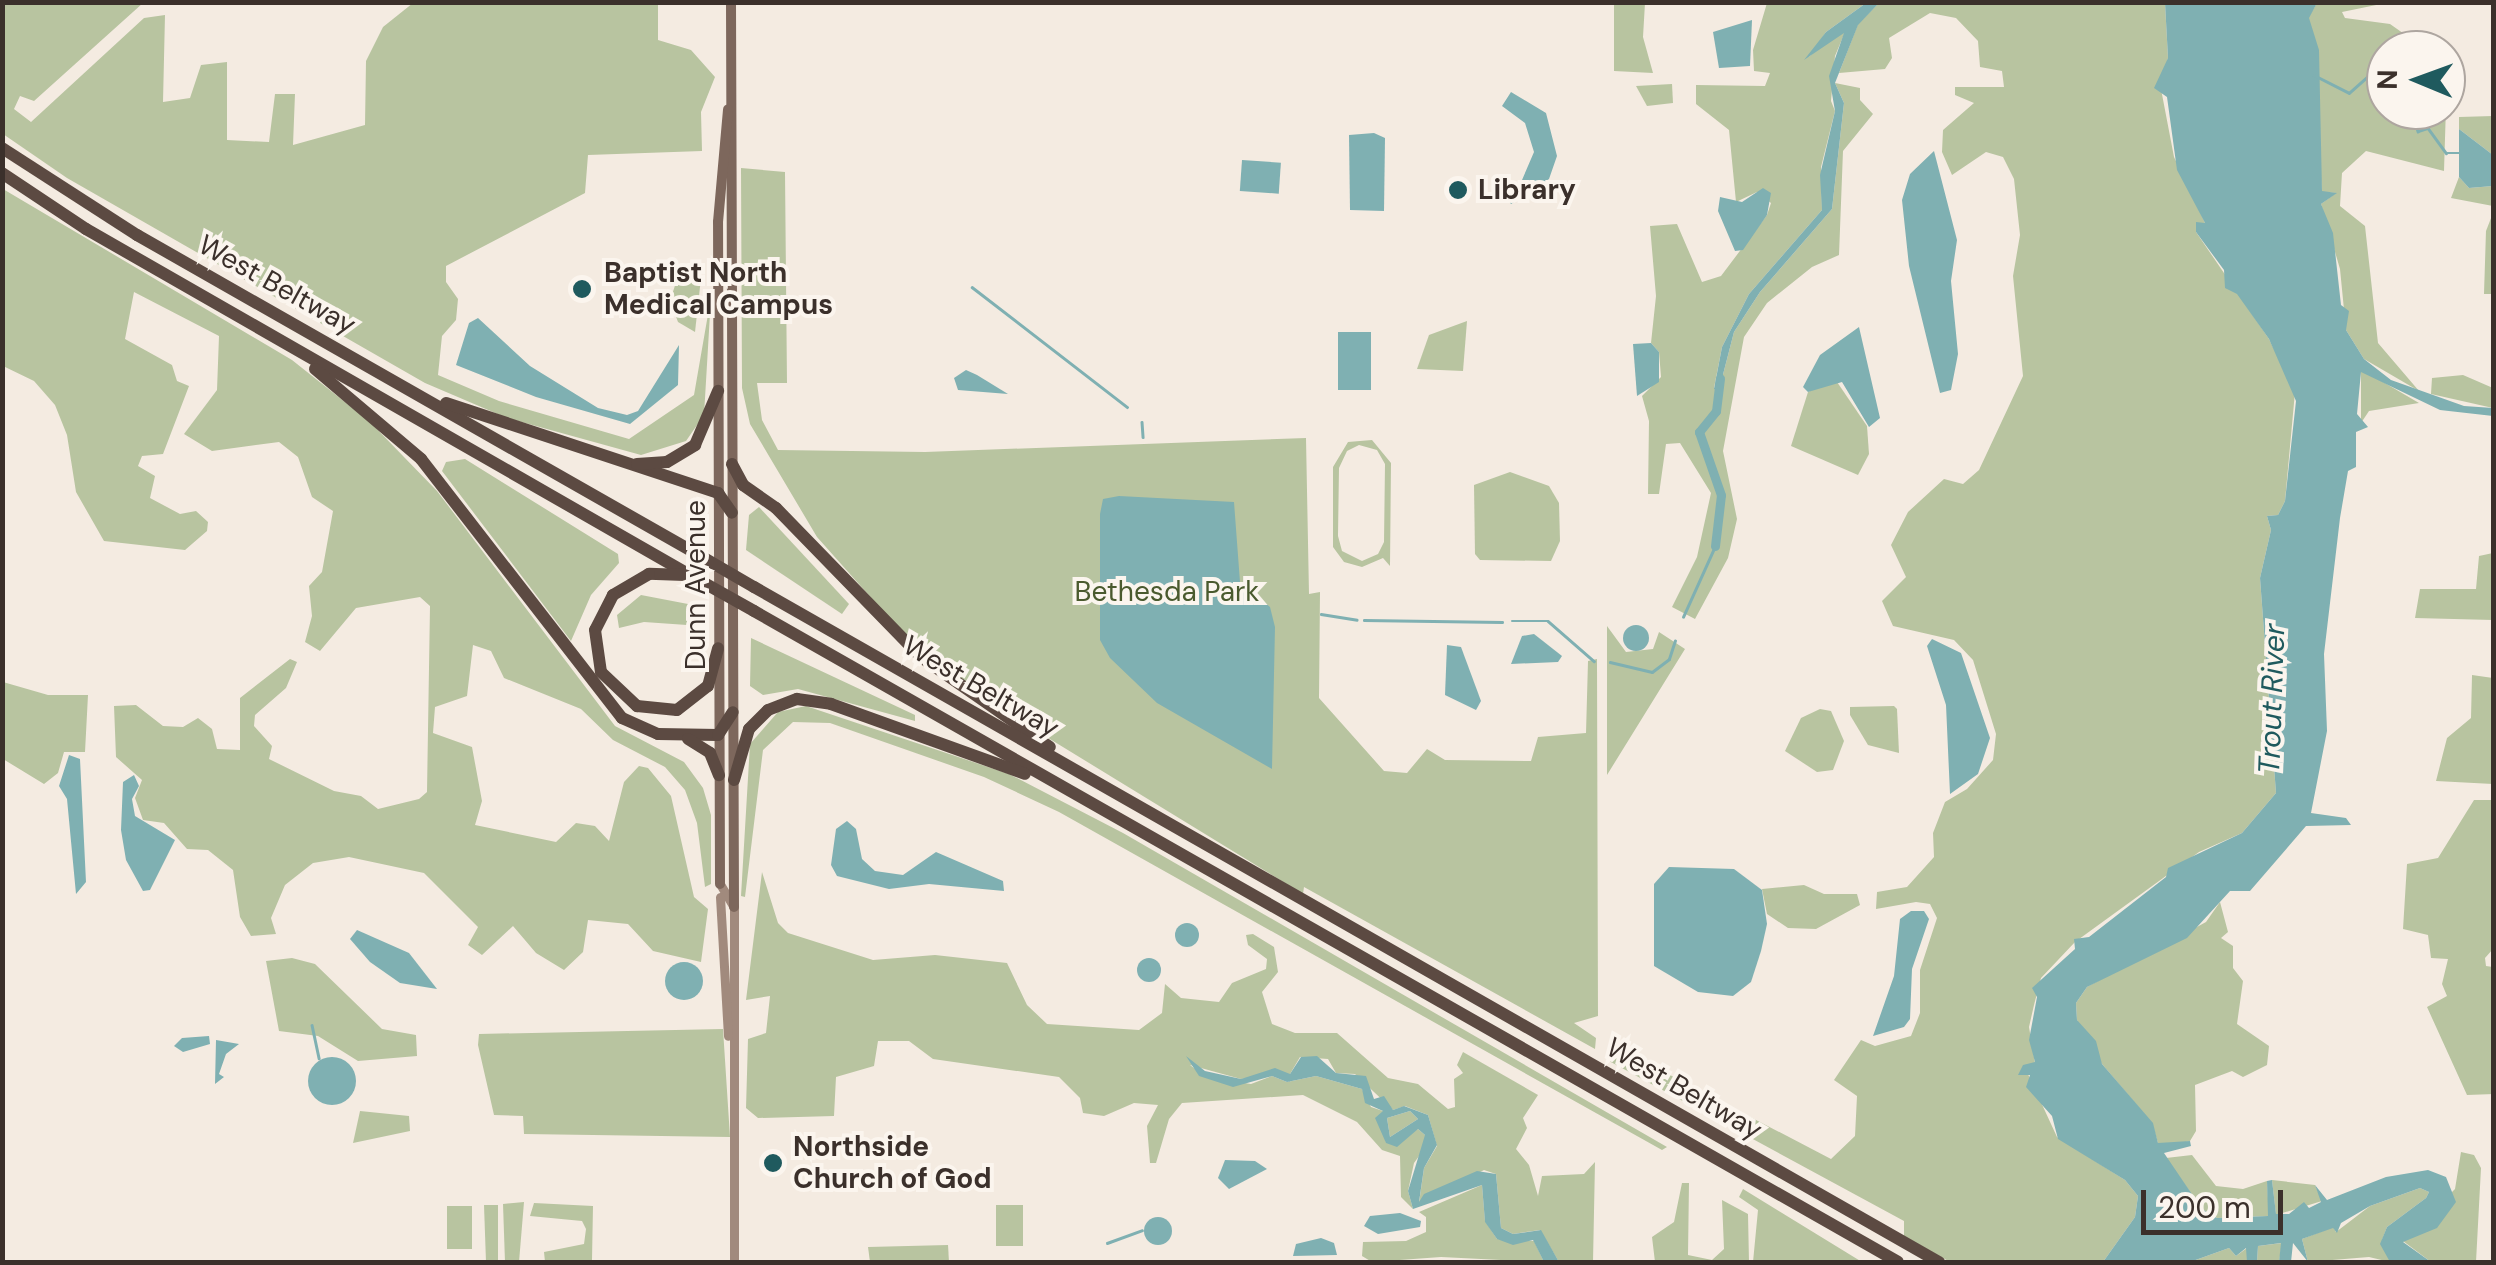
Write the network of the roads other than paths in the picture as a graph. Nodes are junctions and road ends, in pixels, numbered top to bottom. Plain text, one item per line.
1 (731, 2) edge
2 (732, 83) junction
3 (2, 148) edge
4 (2, 174) edge
5 (732, 259) junction
6 (718, 260) junction
7 (252, 324) junction
8 (362, 362) junction
9 (718, 391) junction
10 (622, 461) junction
11 (732, 464) junction
12 (725, 493) junction
13 (756, 495) junction
14 (732, 513) joint
15 (696, 578) junction
16 (718, 648) junction
17 (734, 712) junction
18 (718, 735) junction
19 (681, 736) junction
20 (719, 775) junction
21 (734, 780) junction
22 (1096, 782) junction
23 (1128, 824) junction
24 (720, 884) junction
25 (720, 906) junction
26 (734, 907) junction
27 (734, 924) junction
28 (733, 1088) junction
29 (734, 1262) edge
30 (1898, 1262) edge
31 (1939, 1262) edge

1 - 2 main road, Dunn Avenue
2 - 5 main road, Dunn Avenue
2 - 6 main road, Dunn Avenue
3 - 8 highway, West Beltway
4 - 7 highway, West Beltway
5 - 6 main road
5 - 11 main road, Dunn Avenue
6 - 9 main road, Dunn Avenue
7 - 15 highway, West Beltway
7 - 19 highway
8 - 10 highway
8 - 22 highway, West Beltway, bridge
9 - 10 highway
9 - 12 main road, Dunn Avenue
10 - 12 highway
11 - 12 main road, Dunn Avenue
11 - 13 highway
12 - 13 highway
12 - 14 highway
12 - 16 main road, Dunn Avenue
13 - 22 highway
14 - 17 main road, Dunn Avenue
15 - 16 highway
15 - 23 highway, West Beltway, bridge
16 - 18 main road, Dunn Avenue
17 - 18 highway
17 - 21 main road, Dunn Avenue
18 - 19 highway
18 - 20 main road, Dunn Avenue
19 - 20 highway
20 - 24 main road, Dunn Avenue
21 - 23 highway
21 - 26 main road, Dunn Avenue
22 - 31 highway, West Beltway
23 - 30 highway, West Beltway
24 - 25 main road, Dunn Avenue
24 - 26 main road
25 - 27 main road
25 - 28 main road, Dunn Avenue
26 - 27 main road, Dunn Avenue
27 - 28 main road, Dunn Avenue
28 - 29 main road, Dunn Avenue

